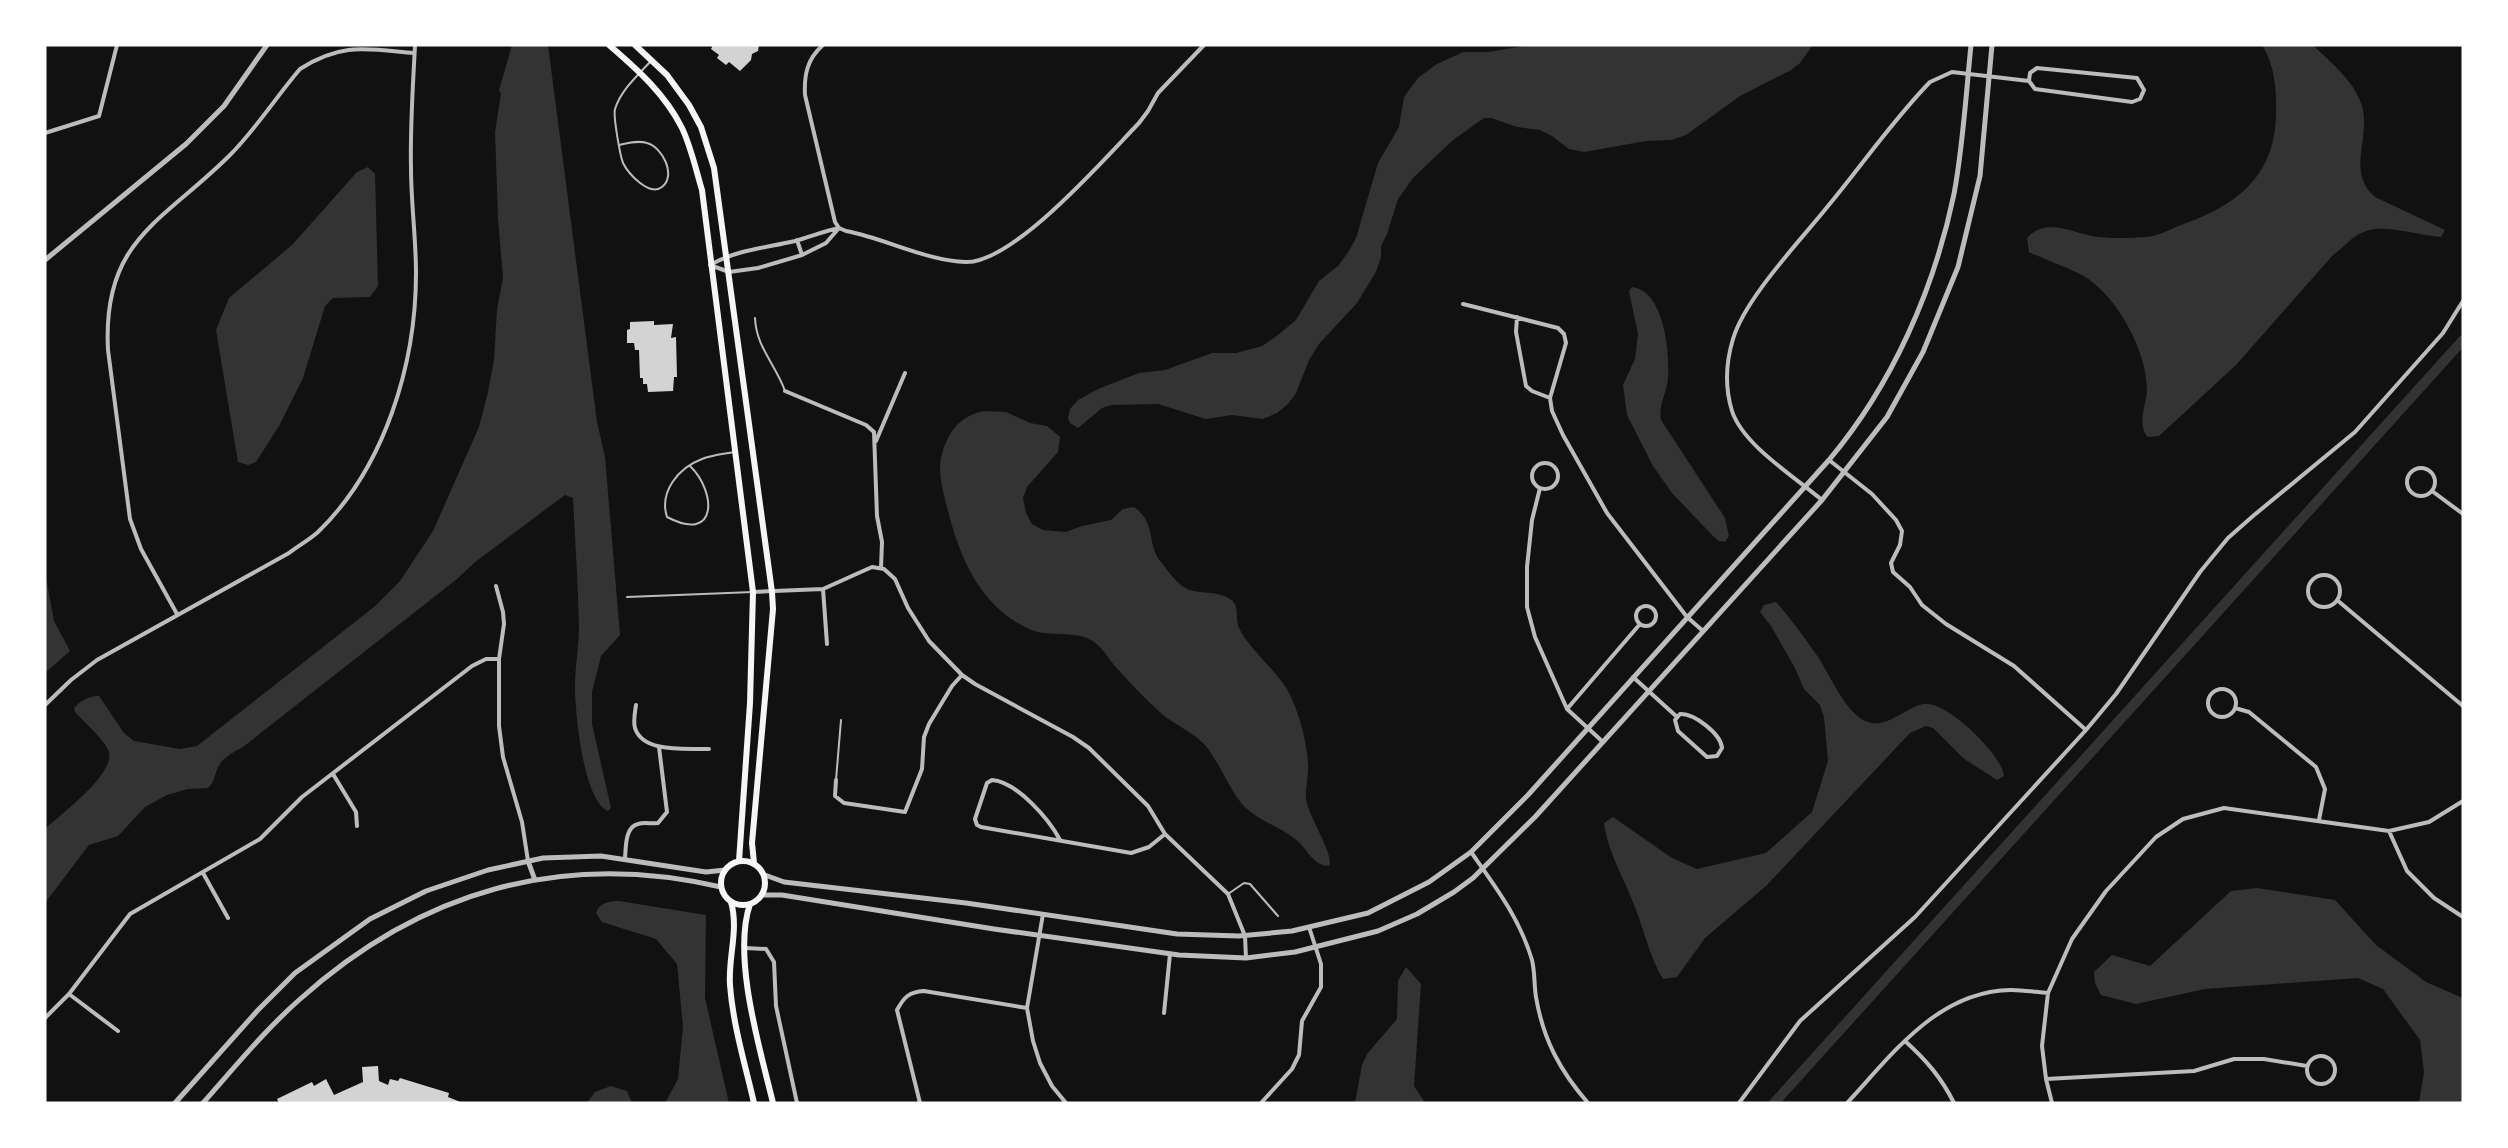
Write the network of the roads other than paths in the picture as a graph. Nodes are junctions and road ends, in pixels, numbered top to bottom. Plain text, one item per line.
1 (117, 45) edge
2 (267, 45) edge
3 (415, 45) edge
4 (609, 45) edge
5 (635, 45) edge
6 (823, 45) edge
7 (1204, 45) edge
8 (1971, 45) edge
9 (1992, 45) edge
10 (414, 53) junction
11 (652, 60) junction
12 (641, 72) junction
13 (1968, 74) junction
14 (1989, 76) junction
15 (2029, 81) junction
16 (45, 134) edge
17 (620, 145) junction
18 (839, 228) junction
19 (797, 240) junction
20 (727, 255) junction
21 (802, 255) junction
22 (45, 260) edge
23 (710, 265) junction
24 (729, 272) junction
25 (2463, 300) edge
26 (1463, 304) dead end
27 (1517, 317) junction
28 (756, 318) dead end
29 (905, 373) dead end
30 (785, 391) joint
31 (1550, 398) junction
32 (876, 442) junction
33 (734, 452) junction
34 (1829, 460) junction
35 (690, 466) junction
36 (1845, 472) junction
37 (1806, 486) junction
38 (1540, 488) junction
39 (2432, 491) junction
40 (1822, 500) junction
41 (2463, 514) edge
42 (881, 568) junction
43 (496, 586) dead end
44 (823, 589) junction
45 (753, 592) junction
46 (772, 592) junction
47 (627, 597) dead end
48 (2337, 600) junction
49 (177, 614) junction
50 (1687, 617) junction
51 (1640, 624) junction
52 (1703, 631) junction
53 (826, 644) dead end
54 (500, 659) junction
55 (962, 675) junction
56 (1633, 677) junction
57 (1648, 692) junction
58 (45, 705) edge
59 (636, 705) dead end
60 (2463, 706) edge
61 (2235, 708) junction
62 (1567, 709) junction
63 (1676, 716) junction
64 (841, 720) dead end
65 (1587, 729) junction
66 (2086, 729) junction
67 (1603, 742) junction
68 (659, 747) junction
69 (709, 749) dead end
70 (333, 774) junction
71 (836, 780) joint
72 (2463, 801) edge
73 (2319, 820) junction
74 (357, 826) dead end
75 (2389, 831) junction
76 (1165, 834) junction
77 (1060, 840) junction
78 (1471, 852) junction
79 (625, 858) junction
80 (528, 861) junction
81 (739, 861) junction
82 (754, 863) junction
83 (1483, 869) junction
84 (725, 870) junction
85 (202, 873) junction
86 (765, 875) junction
87 (535, 880) junction
88 (721, 887) junction
89 (1228, 894) junction
90 (762, 896) junction
91 (731, 902) junction
92 (750, 904) junction
93 (1043, 914) junction
94 (1278, 916) dead end
95 (2463, 917) edge
96 (228, 918) dead end
97 (1309, 927) junction
98 (1039, 936) junction
99 (1245, 936) junction
100 (1316, 947) junction
101 (745, 948) junction
102 (1170, 954) junction
103 (1245, 958) junction
104 (2048, 993) junction
105 (69, 994) junction
106 (1027, 1008) junction
107 (1164, 1013) dead end
108 (45, 1018) edge
109 (118, 1031) dead end
110 (1905, 1041) junction
111 (2307, 1066) junction
112 (2046, 1079) junction
113 (175, 1103) edge
114 (202, 1103) edge
115 (754, 1103) edge
116 (773, 1103) edge
117 (797, 1103) edge
118 (920, 1103) edge
119 (1066, 1103) edge
120 (1261, 1103) edge
121 (1588, 1103) edge
122 (1739, 1103) edge
123 (1848, 1103) edge
124 (1954, 1103) edge
125 (2052, 1103) edge

1 - 16 street
2 - 22 street
3 - 10 street
4 - 12 main road
5 - 11 main road
6 - 18 street
7 - 18 street
8 - 13 street
9 - 14 street
10 - 49 street
10 - 49 street
11 - 12 lane
11 - 20 main road
12 - 17 lane
12 - 23 main road
13 - 14 street
13 - 34 street
13 - 37 street
14 - 15 street
14 - 36 street
15 - 15 street
17 - 17 lane
18 - 19 street
18 - 21 street
19 - 20 street
19 - 21 street
20 - 23 street
20 - 24 main road
21 - 24 street
23 - 24 street
23 - 33 main road
24 - 46 main road
25 - 66 street
26 - 27 street
27 - 31 street
27 - 31 street
28 - 30 lane
29 - 32 street
30 - 32 street
31 - 50 street
32 - 42 street
33 - 35 lane
33 - 45 main road
34 - 36 street
34 - 37 street
35 - 35 lane
36 - 40 street
36 - 66 street
37 - 40 street
37 - 50 street
38 - 38 street
38 - 62 street
39 - 39 street
39 - 41 street
40 - 52 street
42 - 44 street
42 - 55 street
43 - 54 street
44 - 46 street
44 - 53 street
45 - 46 street
45 - 47 lane
45 - 81 main road
46 - 82 main road
48 - 48 street
48 - 60 street
49 - 58 street
50 - 52 street
50 - 56 street
51 - 51 street
51 - 62 street
52 - 57 street
54 - 70 street
54 - 80 street
55 - 71 street
55 - 76 street
56 - 57 street
56 - 65 street
57 - 63 street
57 - 67 street
59 - 68 street
61 - 61 street
61 - 73 street
62 - 65 street
63 - 63 street
64 - 71 lane
65 - 67 street
65 - 78 street
66 - 122 street
67 - 83 street
68 - 69 street
68 - 79 street
70 - 74 street
70 - 85 street
72 - 75 street
73 - 75 street
73 - 104 street
75 - 95 street
76 - 77 street
76 - 89 street
77 - 77 street
78 - 83 street
78 - 97 street
79 - 80 street
79 - 84 street
80 - 87 street
80 - 113 street
81 - 82 main road
81 - 84 main road
82 - 86 main road
83 - 100 street
83 - 121 street
84 - 88 main road
85 - 96 street
85 - 105 street
86 - 90 main road
86 - 93 street
87 - 88 street
87 - 114 street
88 - 91 main road
89 - 94 lane
89 - 99 street
90 - 92 main road
90 - 98 street
91 - 92 main road
91 - 115 main road
92 - 101 main road
93 - 98 street
93 - 99 street
97 - 99 street
97 - 100 street
98 - 102 street
98 - 106 street
99 - 103 street
100 - 103 street
100 - 120 street
101 - 116 main road
101 - 117 street
102 - 103 street
102 - 107 street
104 - 110 street
104 - 112 street
105 - 108 street
105 - 109 street
106 - 118 street
106 - 119 street
110 - 123 street
110 - 124 street
111 - 111 street
111 - 112 street
112 - 125 street

